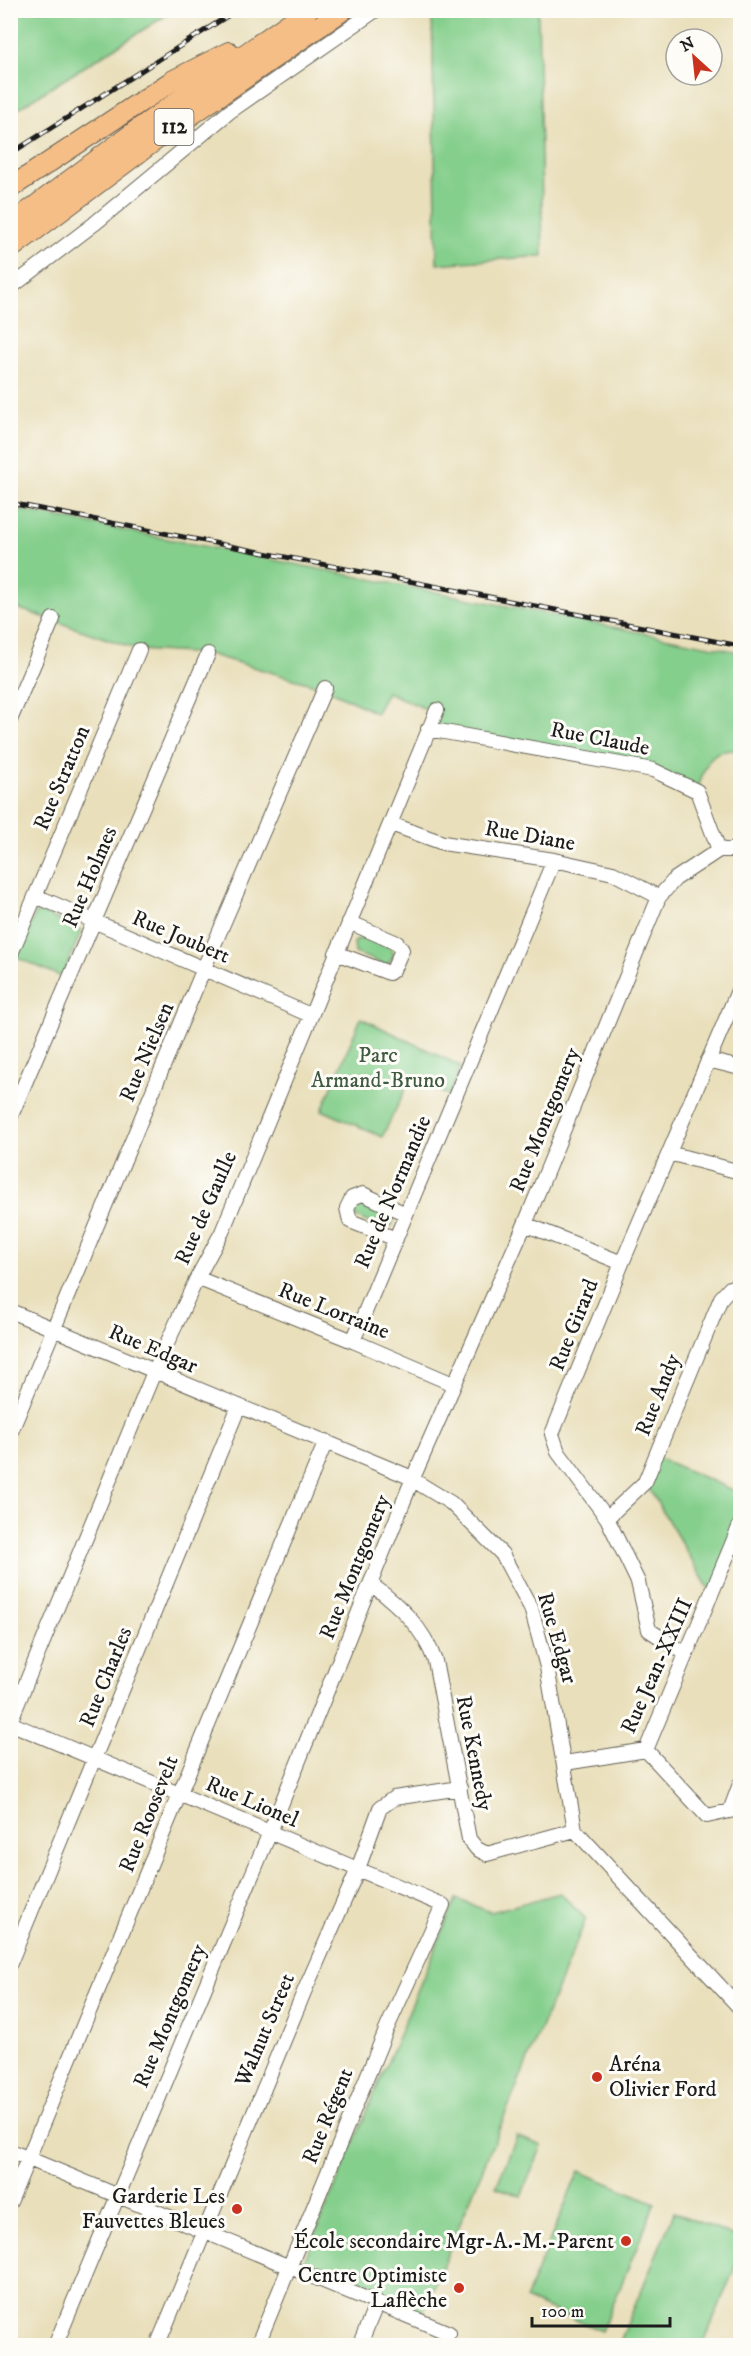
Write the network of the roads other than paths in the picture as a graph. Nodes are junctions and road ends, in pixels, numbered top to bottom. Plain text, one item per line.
1 (343, 10) edge
2 (376, 10) edge
3 (302, 15) edge
4 (10, 188) edge
5 (10, 225) edge
6 (10, 249) edge
7 (10, 288) edge
8 (53, 619) dead end
9 (139, 650) dead end
10 (208, 654) dead end
11 (325, 688) dead end
12 (437, 710) dead end
13 (10, 720) edge
14 (428, 729) junction
15 (391, 824) junction
16 (718, 850) junction
17 (741, 850) edge
18 (554, 860) junction
19 (36, 896) junction
20 (659, 897) junction
21 (94, 922) junction
22 (349, 922) junction
23 (336, 952) junction
24 (10, 956) edge
25 (204, 969) junction
26 (741, 986) edge
27 (310, 1015) junction
28 (708, 1060) junction
29 (741, 1068) edge
30 (10, 1118) edge
31 (669, 1153) junction
32 (741, 1172) edge
33 (406, 1214) junction
34 (525, 1224) junction
35 (396, 1239) junction
36 (622, 1263) junction
37 (197, 1278) junction
38 (741, 1285) edge
39 (10, 1311) edge
40 (54, 1329) junction
41 (354, 1341) junction
42 (154, 1372) junction
43 (453, 1384) junction
44 (239, 1407) junction
45 (10, 1434) edge
46 (326, 1442) junction
47 (413, 1479) junction
48 (607, 1518) junction
49 (739, 1534) edge
50 (372, 1584) junction
51 (686, 1654) junction
52 (10, 1723) edge
53 (646, 1750) junction
54 (96, 1758) junction
55 (565, 1764) junction
56 (741, 1784) edge
57 (460, 1788) junction
58 (180, 1794) junction
59 (575, 1830) junction
60 (270, 1832) junction
61 (358, 1869) junction
62 (443, 1905) joint
63 (10, 1963) edge
64 (738, 2001) edge
65 (10, 2151) edge
66 (29, 2158) junction
67 (119, 2195) junction
68 (10, 2202) edge
69 (206, 2231) junction
70 (290, 2267) junction
71 (377, 2303) junction
72 (449, 2333) dead end
73 (55, 2346) edge
74 (157, 2346) edge
75 (257, 2346) edge
76 (359, 2346) edge

1 - 6 highway, 112
2 - 7 street
3 - 4 highway
3 - 5 highway, 112
8 - 13 street
9 - 19 street, Rue Stratton
10 - 21 street, Rue Holmes
11 - 25 street, Rue Nielsen
12 - 14 street, Rue de Gaulle
14 - 15 street, Rue de Gaulle
14 - 16 street, Rue Claude
15 - 18 street, Rue Diane
15 - 22 street, Rue de Gaulle
16 - 17 street
16 - 20 street, Rue Montgomery
18 - 20 street, Rue Diane
18 - 33 street, Rue de Normandie
19 - 21 street, Rue Joubert
19 - 24 street, Rue Stratton
20 - 34 street, Rue Montgomery
21 - 25 street, Rue Joubert
21 - 30 street, Rue Holmes
22 - 23 street, Rue de Gaulle
22 - 23 street
23 - 27 street, Rue de Gaulle
25 - 27 street, Rue Joubert
25 - 40 street, Rue Nielsen
26 - 28 street, Rue Girard
27 - 37 street, Rue de Gaulle
28 - 29 street
28 - 31 street, Rue Girard
31 - 32 street
31 - 36 street, Rue Girard
33 - 35 street, Rue de Normandie
33 - 35 street
34 - 36 street
34 - 43 street, Rue Montgomery
35 - 41 street, Rue de Normandie
36 - 48 street, Rue Girard
37 - 41 street, Rue Lorraine
37 - 42 street, Rue de Gaulle
38 - 48 street, Rue Andy
39 - 40 street, Rue Edgar
40 - 42 street, Rue Edgar
40 - 45 street, Rue Nielsen
41 - 43 street, Rue Lorraine
42 - 44 street, Rue Edgar
42 - 52 street, Rue de Gaulle
43 - 47 street, Rue Montgomery
44 - 46 street, Rue Edgar
44 - 54 street, Rue Charles
46 - 47 street, Rue Edgar
46 - 58 street, Rue Roosevelt
47 - 50 street, Rue Montgomery
47 - 55 street, Rue Edgar
48 - 51 street, Rue Girard
49 - 51 street, Rue Jean-XXIII
50 - 57 street, Rue Kennedy
50 - 60 street, Rue Montgomery
51 - 53 street, Rue Jean-XXIII
52 - 54 street, Rue Lionel
53 - 55 street, Rue Jean-XXIII
53 - 56 street
54 - 58 street, Rue Lionel
54 - 63 street, Rue Charles
55 - 59 street, Rue Edgar
57 - 59 street, Rue Kennedy
57 - 61 street, Walnut Street
58 - 60 street, Rue Lionel
58 - 66 street, Rue Roosevelt
59 - 64 street
60 - 61 street, Rue Lionel
60 - 67 street, Rue Montgomery
61 - 62 street, Rue Lionel
61 - 69 street, Walnut Street
62 - 70 street, Rue Régent
65 - 66 street
66 - 67 street
66 - 68 street, Rue Roosevelt
67 - 69 street
67 - 73 street, Rue Montgomery
69 - 70 street
69 - 74 street, Walnut Street
70 - 71 street
70 - 75 street, Rue Régent
71 - 72 street
71 - 76 street

